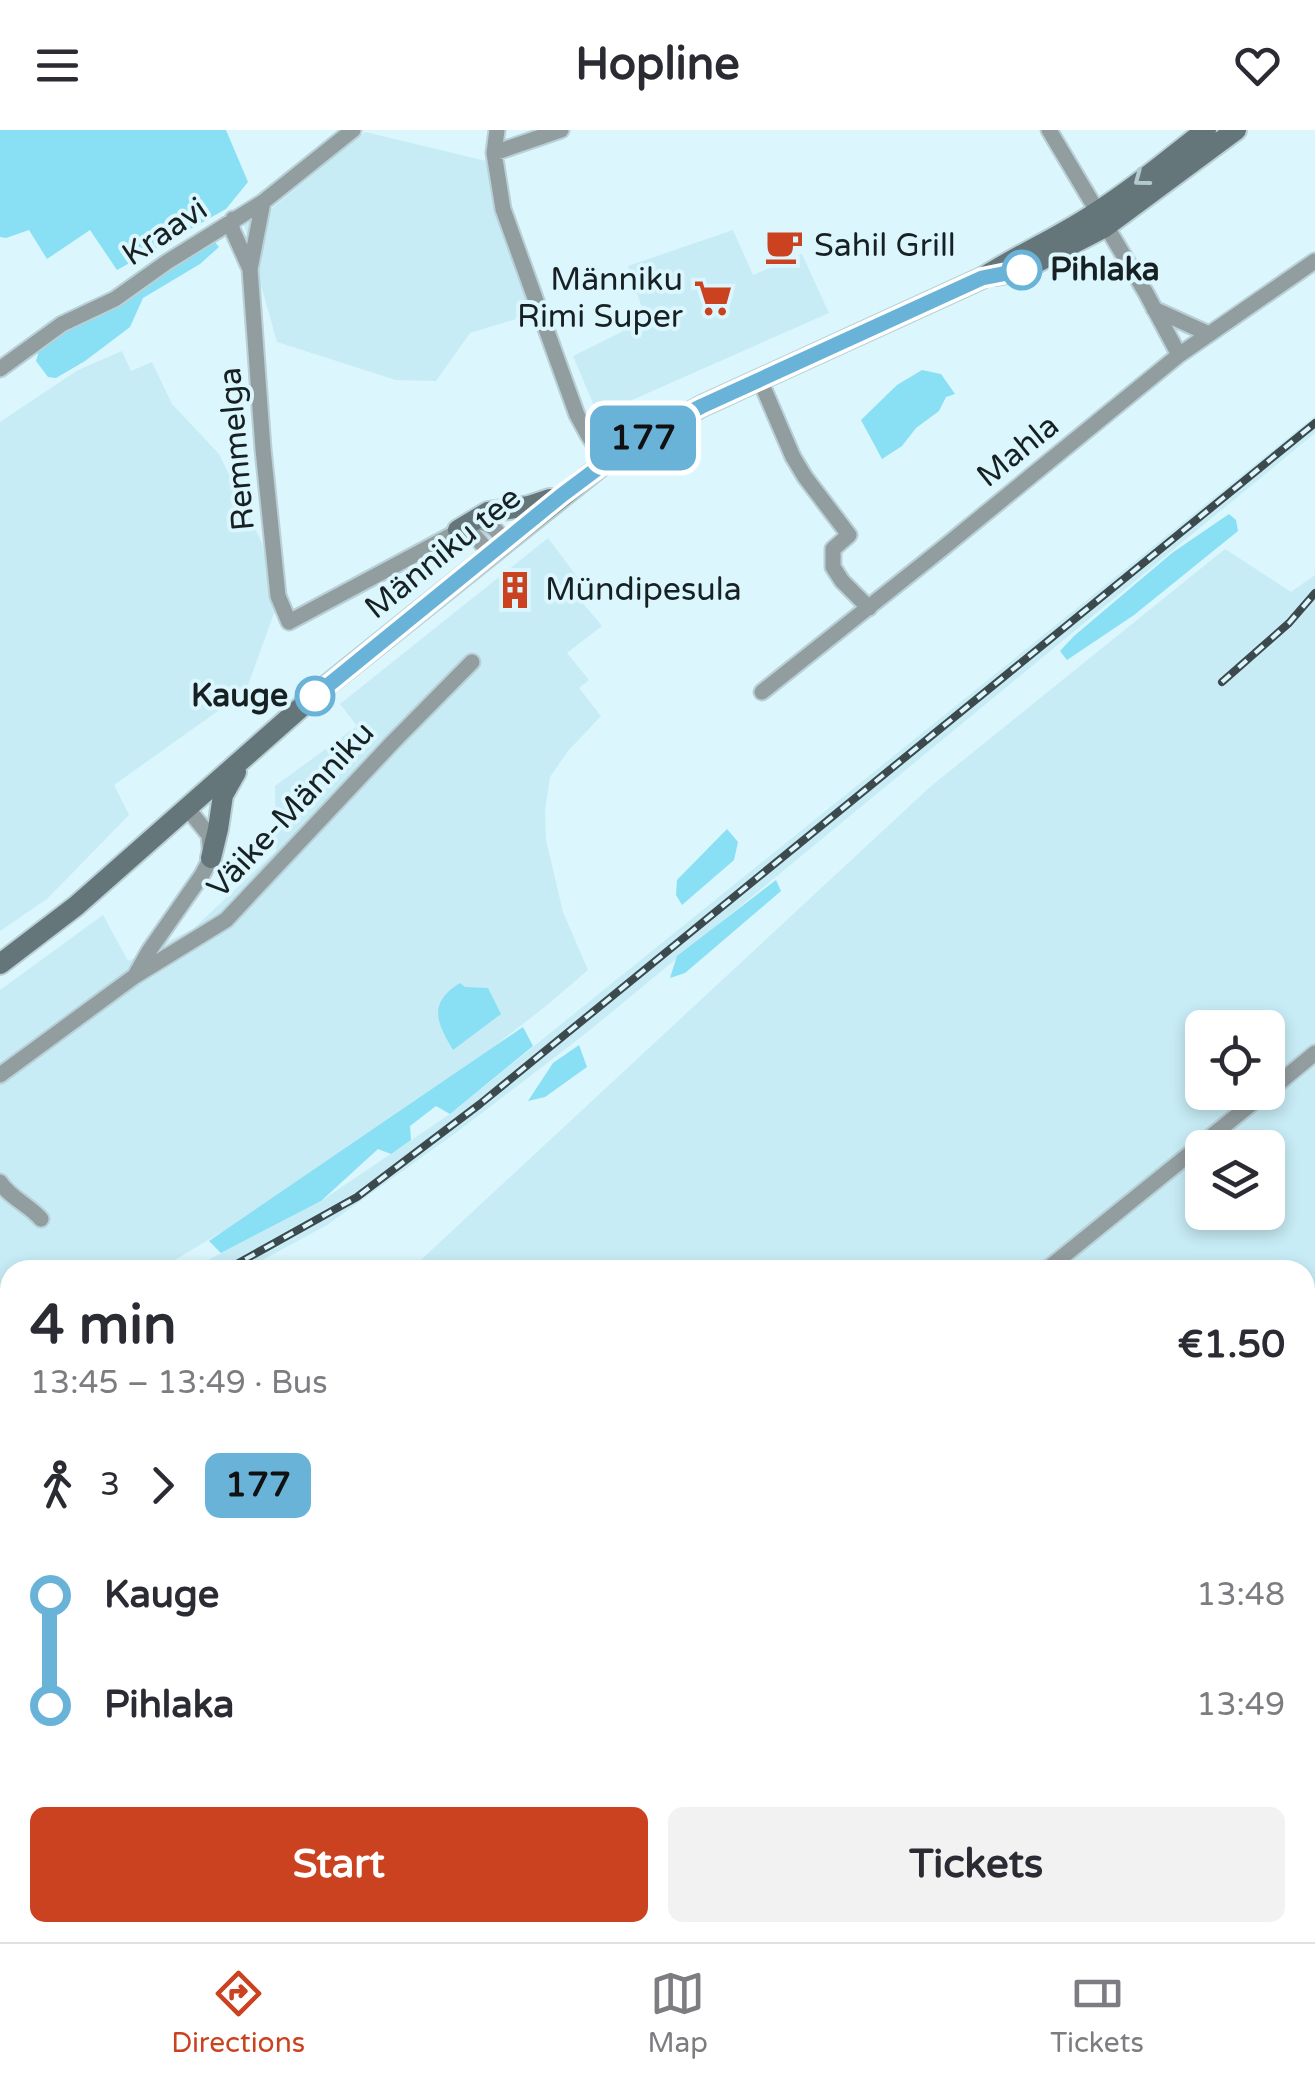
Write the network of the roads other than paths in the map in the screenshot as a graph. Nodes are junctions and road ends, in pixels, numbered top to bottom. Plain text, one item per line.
1 (354, 130) edge
2 (496, 130) edge
3 (561, 130) edge
4 (1048, 130) edge
5 (1236, 130) edge
6 (1201, 136) edge
7 (494, 153) junction
8 (263, 202) junction
9 (233, 219) junction
10 (1101, 220) junction
11 (1315, 261) edge
12 (250, 269) junction
13 (1154, 309) junction
14 (1210, 334) junction
15 (1179, 356) junction
16 (0, 369) edge
17 (760, 380) junction
18 (606, 462) junction
19 (562, 495) junction
20 (458, 530) junction
21 (498, 547) junction
22 (869, 608) junction
23 (472, 662) dead end
24 (762, 692) dead end
25 (241, 761) junction
26 (187, 808) junction
27 (211, 858) junction
28 (0, 964) edge
29 (136, 976) junction
30 (1315, 1053) edge
31 (0, 1075) edge
32 (1285, 1077) edge
33 (1245, 1110) edge
34 (0, 1182) edge
35 (41, 1219) dead end
36 (1058, 1260) edge

1 - 8 street, Kraavi
2 - 7 street
3 - 7 street
4 - 10 street
5 - 6 street, Männiku tee
6 - 10 street, Männiku tee
7 - 18 street
8 - 9 street, Kraavi
8 - 12 street, Remmelga
9 - 12 street, Remmelga
9 - 16 street, Kraavi
10 - 13 street
10 - 17 street, Männiku tee
11 - 14 street, Mahla
12 - 20 street, Remmelga
13 - 14 street
13 - 15 street
14 - 15 street, Mahla
15 - 22 street, Mahla
17 - 18 street, Männiku tee
17 - 22 street
18 - 19 street, Männiku tee
19 - 20 street
19 - 21 street, Männiku tee
20 - 21 street
21 - 25 street, Männiku tee
22 - 24 street, Mahla
23 - 29 street, Väike-Männiku
25 - 26 street, Männiku tee
25 - 27 street
26 - 27 street, Väike-Männiku
26 - 28 street, Männiku tee
27 - 29 street, Väike-Männiku
29 - 31 street, Väike-Männiku
30 - 32 street
33 - 36 street
34 - 35 street

